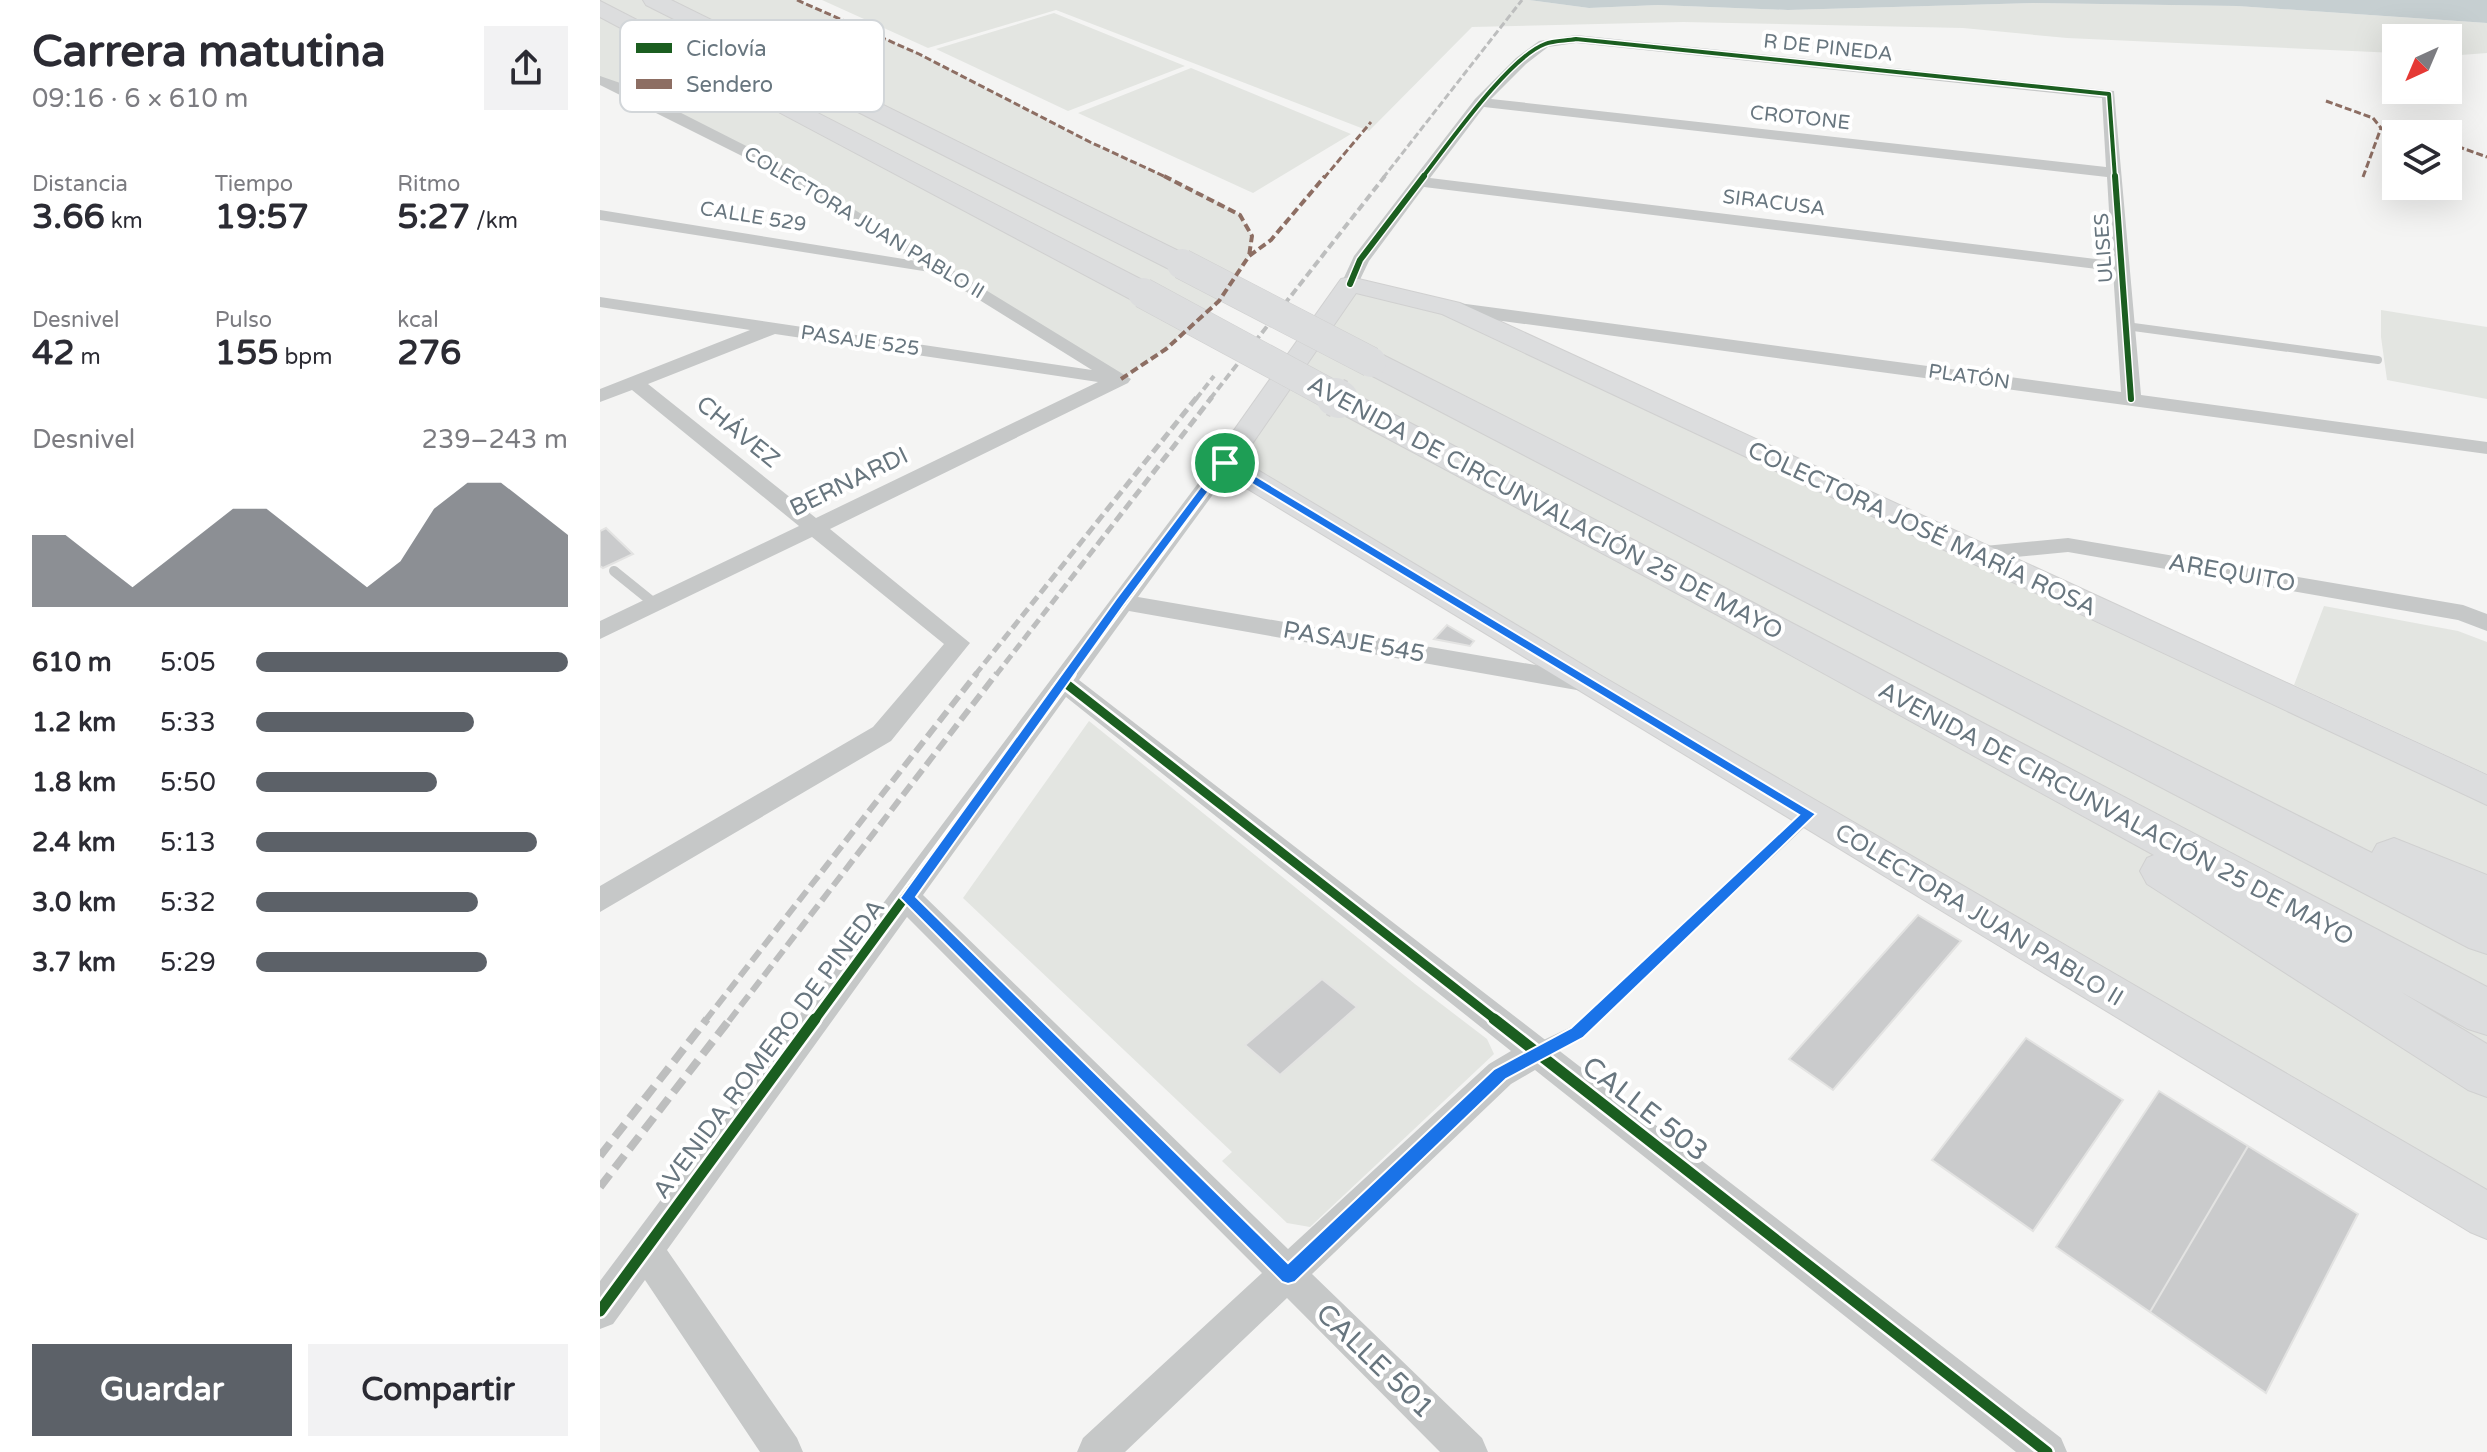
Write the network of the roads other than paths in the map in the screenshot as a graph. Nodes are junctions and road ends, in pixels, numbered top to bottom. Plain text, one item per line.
1 (654, 0) edge
2 (600, 8) edge
3 (623, 20) edge
4 (694, 20) edge
5 (1544, 44) joint
6 (600, 80) edge
7 (620, 88) edge
8 (2109, 94) joint
9 (1480, 102) junction
10 (668, 112) edge
11 (798, 112) edge
12 (878, 112) edge
13 (2115, 173) junction
14 (1420, 182) junction
15 (600, 215) edge
16 (2122, 267) junction
17 (947, 272) junction
18 (1350, 284) junction
19 (600, 302) edge
20 (1451, 308) junction
21 (2126, 326) junction
22 (773, 328) junction
23 (2378, 360) dead end
24 (1121, 379) junction
25 (635, 383) junction
26 (600, 396) edge
27 (2131, 399) junction
28 (2487, 448) edge
29 (1225, 463) junction
30 (814, 527) junction
31 (1974, 554) junction
32 (614, 571) dead end
33 (1120, 602) junction
34 (655, 604) junction
35 (1739, 610) junction
36 (2487, 623) edge
37 (600, 631) edge
38 (1064, 682) junction
39 (1588, 683) junction
40 (2054, 711) junction
41 (2487, 791) edge
42 (1809, 814) junction
43 (2487, 896) edge
44 (907, 898) junction
45 (600, 900) edge
46 (2487, 934) edge
47 (2487, 1013) edge
48 (1537, 1052) junction
49 (2487, 1073) edge
50 (2487, 1216) edge
51 (645, 1249) junction
52 (1288, 1276) junction
53 (600, 1311) edge
54 (783, 1452) edge
55 (1097, 1452) edge
56 (1468, 1452) edge
57 (2047, 1452) edge

1 - 4 highway, AVENIDA DE CIRCUNVALACIÓN 25 DE MAYO, bridge
2 - 3 highway, AVENIDA DE CIRCUNVALACIÓN 25 DE MAYO, bridge
5 - 8 street, R DE PINEDA
5 - 9 street, AVENIDA ROMERO DE PINEDA
6 - 7 street, COLECTORA JUAN PABLO II
8 - 13 street, ULISES
9 - 13 street, CROTONE
9 - 14 street, AVENIDA ROMERO DE PINEDA
10 - 17 street, COLECTORA JUAN PABLO II
11 - 35 highway, AVENIDA DE CIRCUNVALACIÓN 25 DE MAYO, bridge
12 - 40 highway, AVENIDA DE CIRCUNVALACIÓN 25 DE MAYO, bridge
13 - 16 street, ULISES
14 - 16 street, SIRACUSA
14 - 18 street, AVENIDA ROMERO DE PINEDA
15 - 17 street, CALLE 529
16 - 21 street, ULISES
17 - 24 street, COLECTORA JUAN PABLO II
18 - 20 main road, COLECTORA JOSÉ MARÍA ROSA
18 - 29 main road, AVENIDA ROMERO DE PINEDA
19 - 22 street, PASAJE 525
20 - 27 street, PLATÓN
20 - 31 main road, COLECTORA JOSÉ MARÍA ROSA
21 - 23 lane
21 - 27 street, ULISES
22 - 24 street, PASAJE 525
22 - 25 street
24 - 30 street, BERNARDI
25 - 26 street
25 - 30 street, CHÁVEZ
27 - 28 street, PLATÓN
29 - 33 street, AVENIDA ROMERO DE PINEDA
29 - 39 main road, COLECTORA JUAN PABLO II
30 - 34 street, BERNARDI
30 - 45 street, CHÁVEZ
31 - 36 street, AREQUITO
31 - 41 main road, COLECTORA JOSÉ MARÍA ROSA
32 - 34 lane
33 - 38 street, AVENIDA ROMERO DE PINEDA
33 - 39 street, PASAJE 545
34 - 37 street, BERNARDI
35 - 47 highway, AVENIDA DE CIRCUNVALACIÓN 25 DE MAYO
35 - 49 highway
38 - 44 street, AVENIDA ROMERO DE PINEDA
38 - 48 street, CALLE 503
39 - 42 main road, COLECTORA JUAN PABLO II
40 - 43 highway
40 - 46 highway, AVENIDA DE CIRCUNVALACIÓN 25 DE MAYO
42 - 48 lane
42 - 50 main road, COLECTORA JUAN PABLO II
44 - 51 street, AVENIDA ROMERO DE PINEDA
44 - 52 street, CALLE 501
48 - 52 street
48 - 57 street, CALLE 503
51 - 53 street, AVENIDA ROMERO DE PINEDA
51 - 54 street
52 - 55 street
52 - 56 street, CALLE 501

